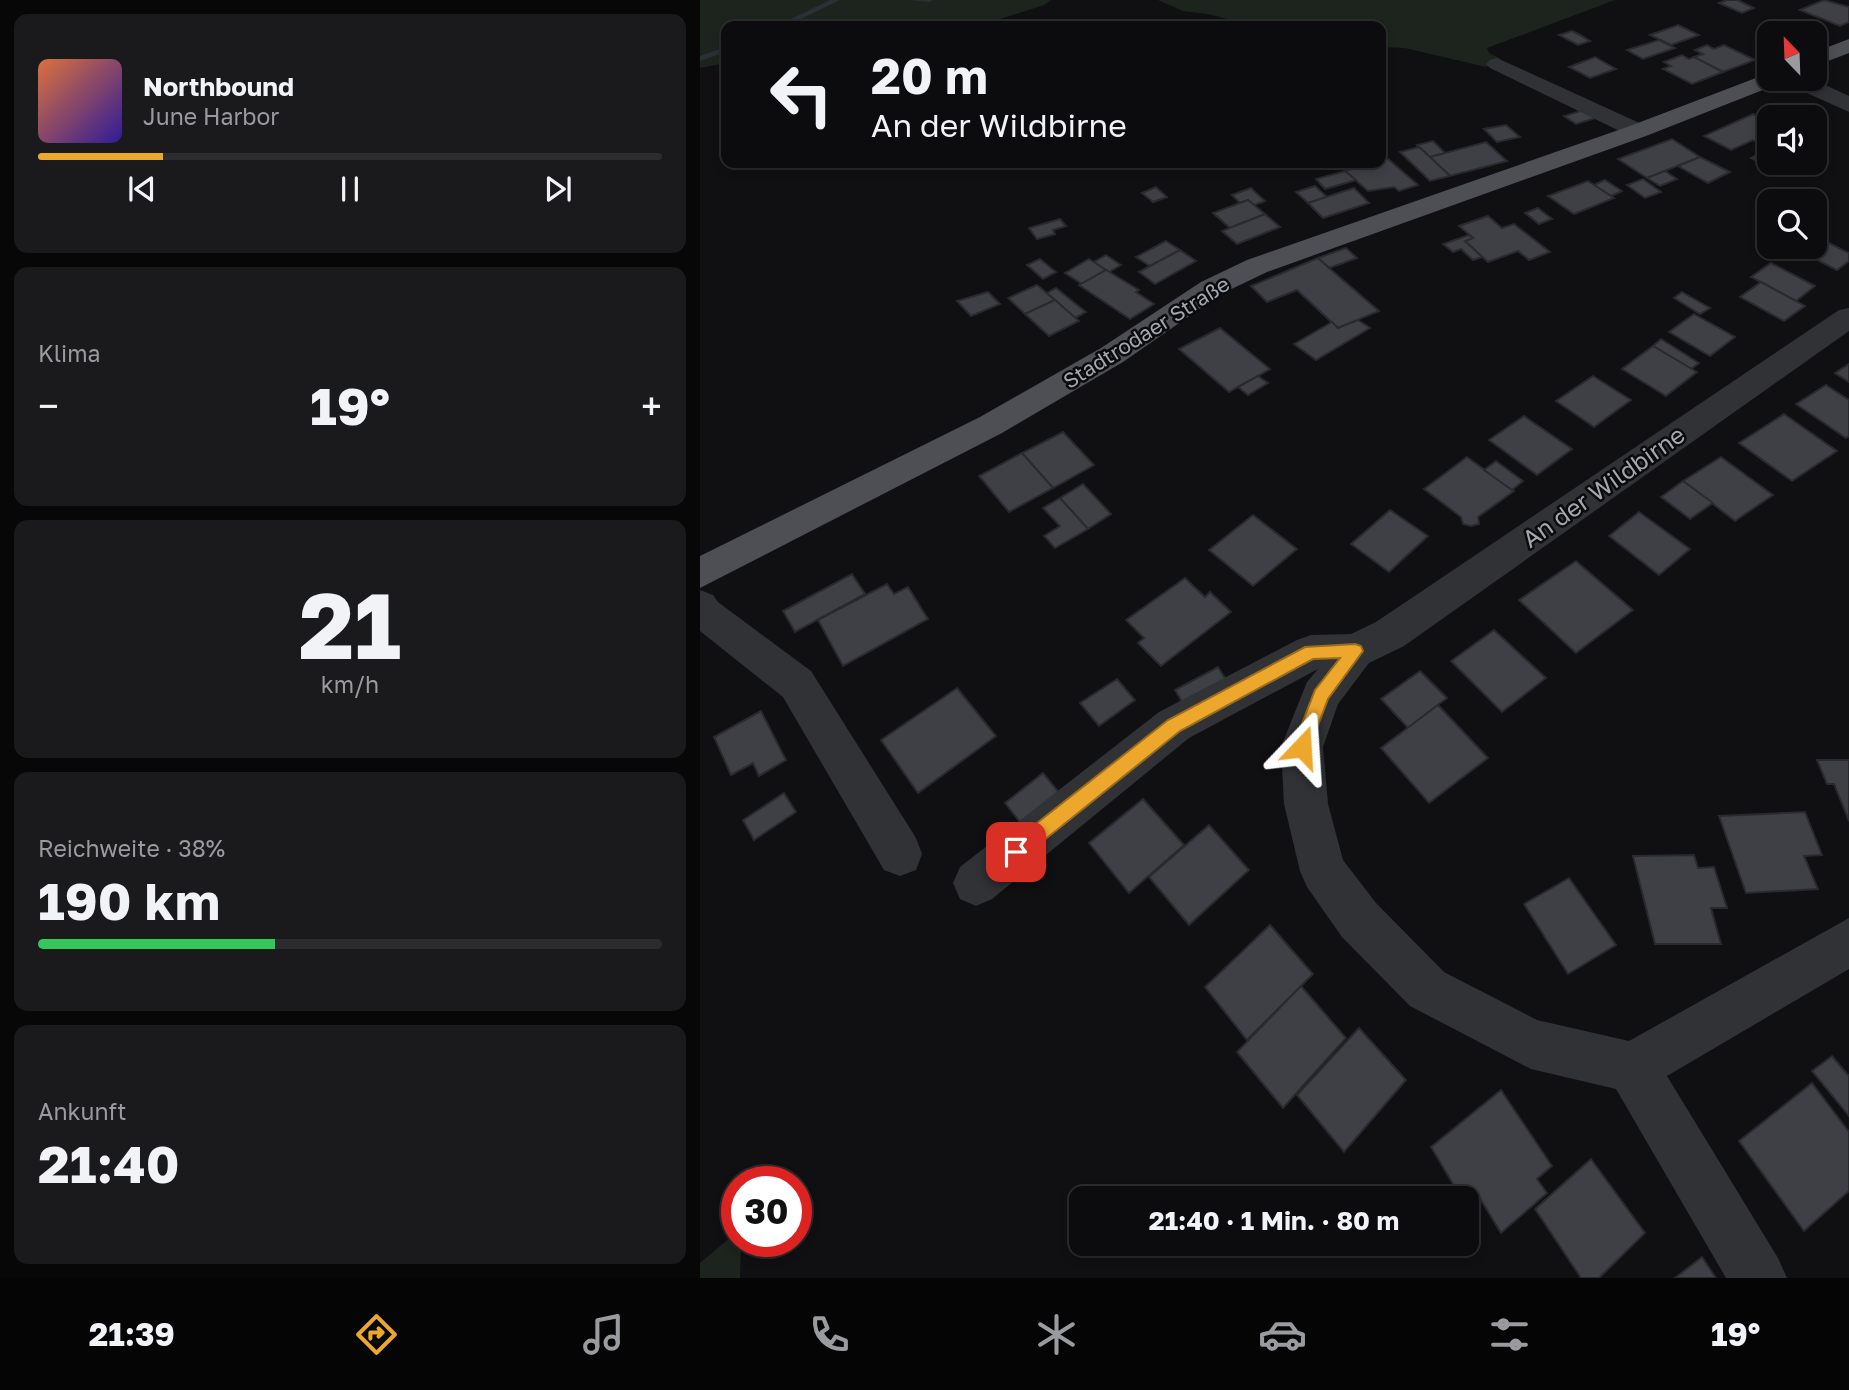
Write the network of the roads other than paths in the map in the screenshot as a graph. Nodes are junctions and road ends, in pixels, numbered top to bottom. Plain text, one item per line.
1 (1849, 45) edge
2 (1827, 55) edge
3 (1497, 64) dead end
4 (1757, 84) edge
5 (1820, 91) edge
6 (1849, 105) edge
7 (1638, 131) junction
8 (1849, 317) edge
9 (700, 573) edge
10 (700, 606) edge
11 (1355, 651) junction
12 (900, 854) dead end
13 (976, 883) dead end
14 (1849, 942) edge
15 (1632, 1066) junction
16 (1758, 1278) edge

1 - 2 main road
3 - 7 street
4 - 7 main road, Stadtrodaer Straße
5 - 6 street
7 - 9 main road, Stadtrodaer Straße
8 - 11 street, An der Wildbirne
10 - 12 street
11 - 13 street, An der Wildbirne
11 - 15 street, An der Wildbirne
14 - 15 street
15 - 16 street

